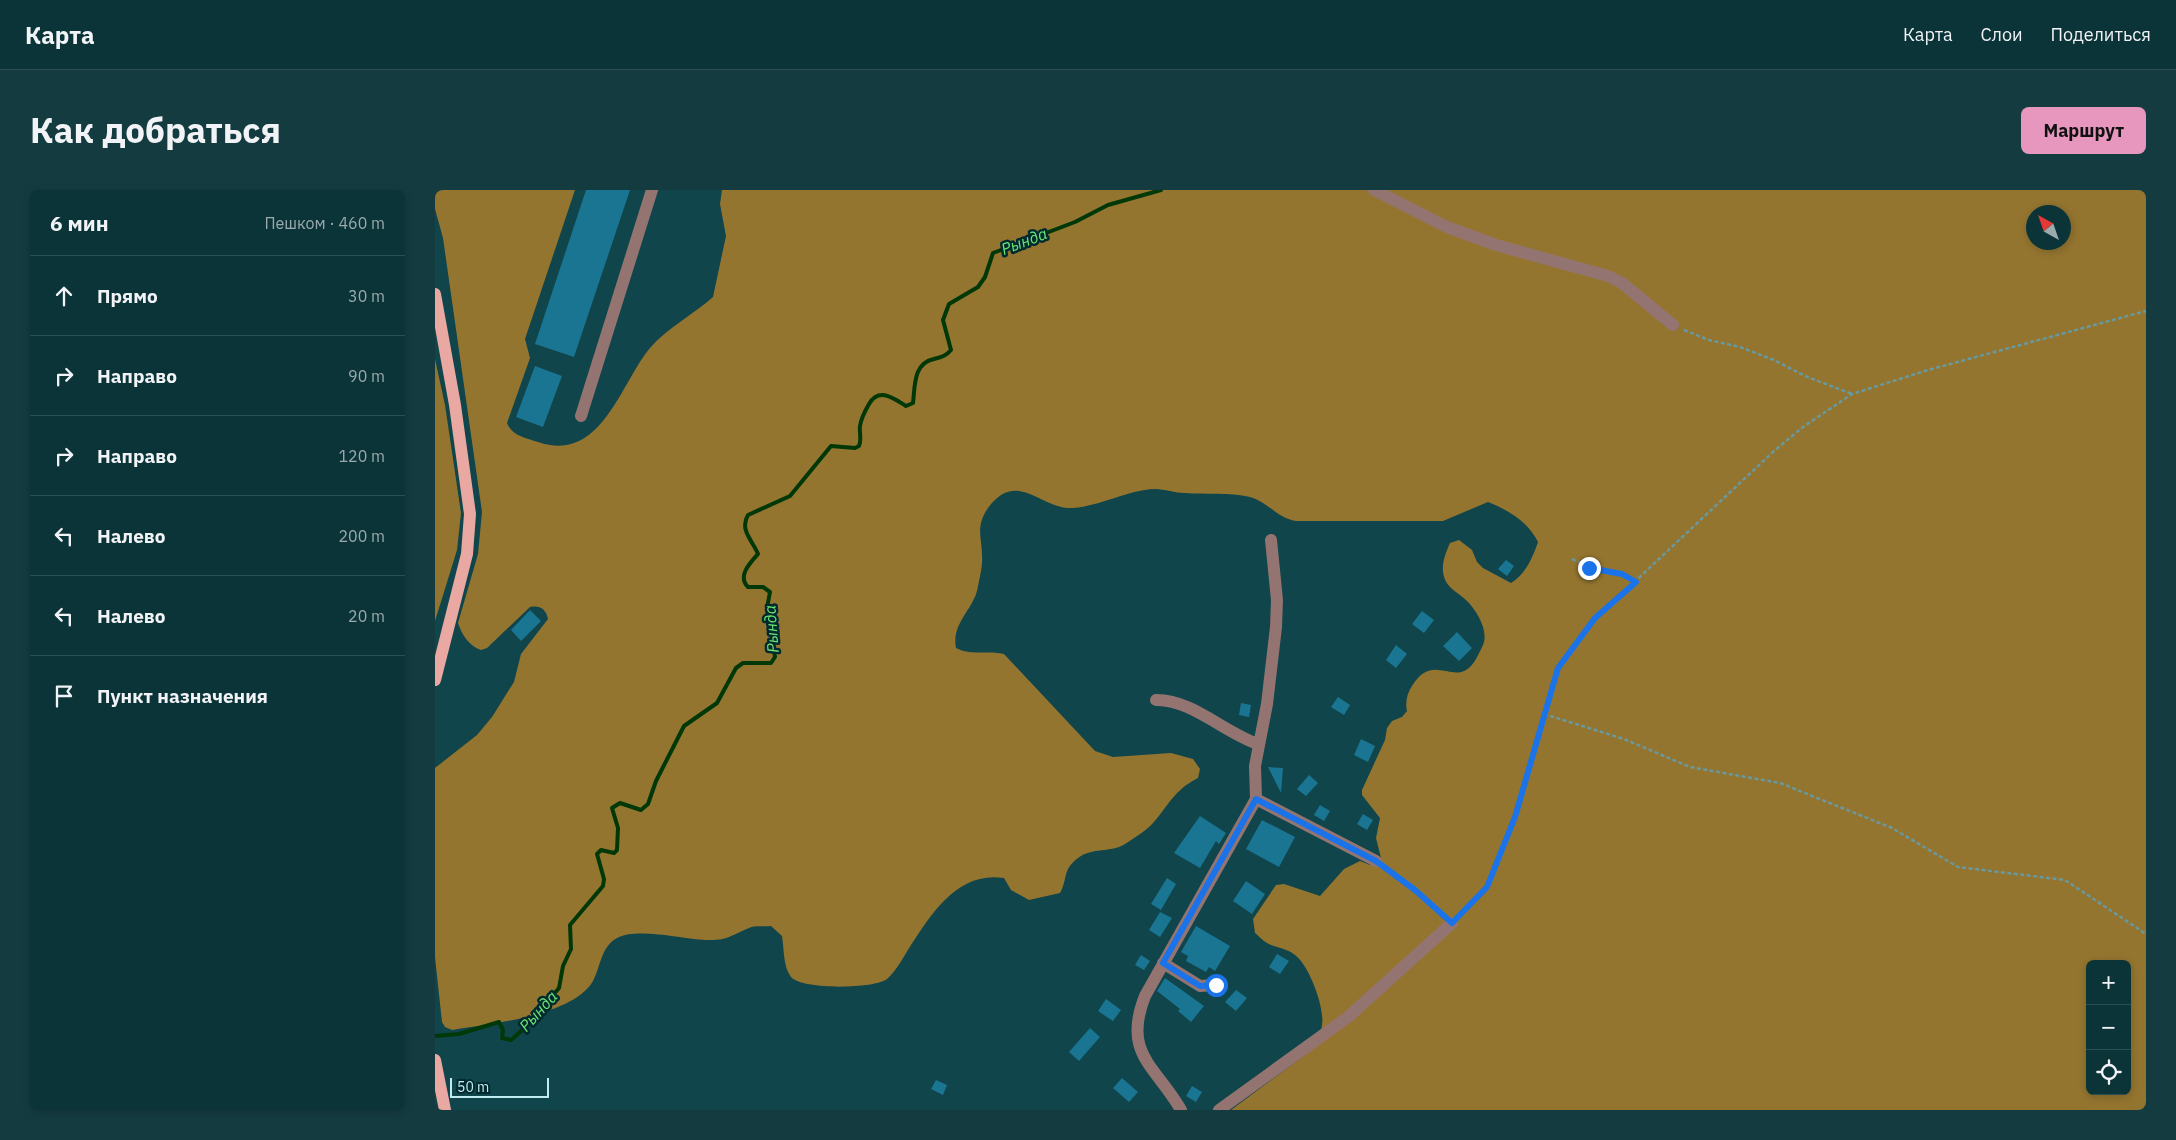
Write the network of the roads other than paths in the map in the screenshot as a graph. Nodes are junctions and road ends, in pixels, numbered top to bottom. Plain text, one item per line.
1 (652, 190) edge
2 (1374, 190) edge
3 (435, 294) edge
4 (1673, 325) road end
5 (581, 416) dead end
6 (1271, 540) dead end
7 (435, 680) edge
8 (1156, 700) dead end
9 (1258, 744) junction
10 (1256, 799) junction
11 (1376, 861) road end
12 (1452, 923) road end
13 (1163, 963) junction
14 (1216, 985) dead end
15 (435, 1060) edge
16 (445, 1110) edge
17 (1181, 1110) edge
18 (1219, 1110) edge

1 - 5 street
2 - 4 street
3 - 7 main road
6 - 9 street
8 - 9 street
9 - 10 street
10 - 11 street
10 - 13 street
12 - 18 street
13 - 14 street
13 - 17 street
15 - 16 main road

